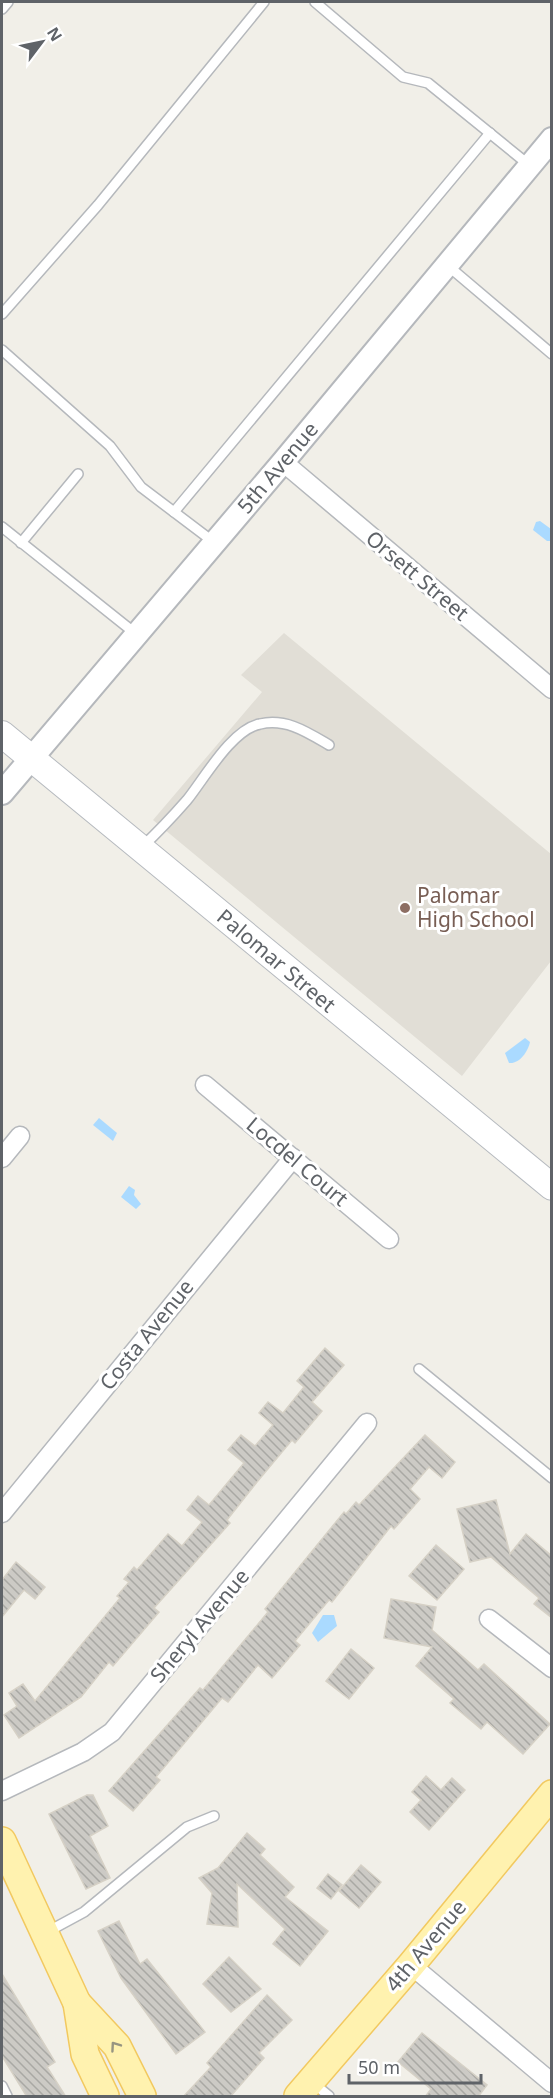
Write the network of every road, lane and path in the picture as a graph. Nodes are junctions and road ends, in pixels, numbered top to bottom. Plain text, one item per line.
1 (8, 2) edge
2 (264, 2) edge
3 (315, 2) edge
4 (2, 9) edge
5 (490, 133) junction
6 (544, 153) edge
7 (447, 265) junction
8 (2, 314) edge
9 (2, 350) edge
10 (552, 354) edge
11 (284, 462) junction
12 (78, 474) dead end
13 (174, 512) junction
14 (2, 526) edge
15 (21, 543) junction
16 (215, 543) junction
17 (138, 635) junction
18 (552, 689) edge
19 (2, 734) edge
20 (329, 745) dead end
21 (31, 758) junction
22 (2, 793) edge
23 (140, 849) junction
24 (205, 1085) dead end
25 (20, 1136) dead end
26 (2, 1158) edge
27 (292, 1158) junction
28 (552, 1187) edge
29 (389, 1239) dead end
30 (419, 1369) dead end
31 (367, 1424) dead end
32 (552, 1478) edge
33 (2, 1513) edge
34 (489, 1618) dead end
35 (552, 1668) edge
36 (2, 1791) edge
37 (552, 1794) edge
38 (214, 1816) dead end
39 (2, 1841) edge
40 (45, 1933) junction
41 (411, 1965) junction
42 (77, 2003) junction
43 (552, 2083) edge
44 (2, 2086) edge
45 (312, 2091) edge
46 (7, 2097) edge
47 (105, 2097) edge
48 (142, 2097) edge

1 - 4 lane
2 - 8 lane
3 - 5 lane
5 - 6 lane
5 - 13 lane
6 - 7 street, 5th Avenue
7 - 10 lane
7 - 11 street, 5th Avenue
9 - 13 lane
11 - 16 street, 5th Avenue
11 - 18 street, Orsett Street
12 - 15 lane
13 - 16 lane
14 - 15 lane
15 - 17 lane
16 - 17 street, 5th Avenue
17 - 21 street, 5th Avenue
19 - 21 main road, Palomar Street
20 - 23 lane
21 - 22 street, 5th Avenue
21 - 23 main road, Palomar Street
23 - 28 main road, Palomar Street
24 - 27 street, Locdel Court
25 - 26 street
27 - 29 street, Locdel Court
27 - 33 street, Costa Avenue
30 - 32 lane
31 - 36 street, Sheryl Avenue
34 - 35 street
37 - 41 main road, 4th Avenue
38 - 40 lane
39 - 40 main road
40 - 42 main road
41 - 43 street
41 - 45 main road, 4th Avenue
42 - 47 main road
48 -> 42 main road
44 - 46 lane

